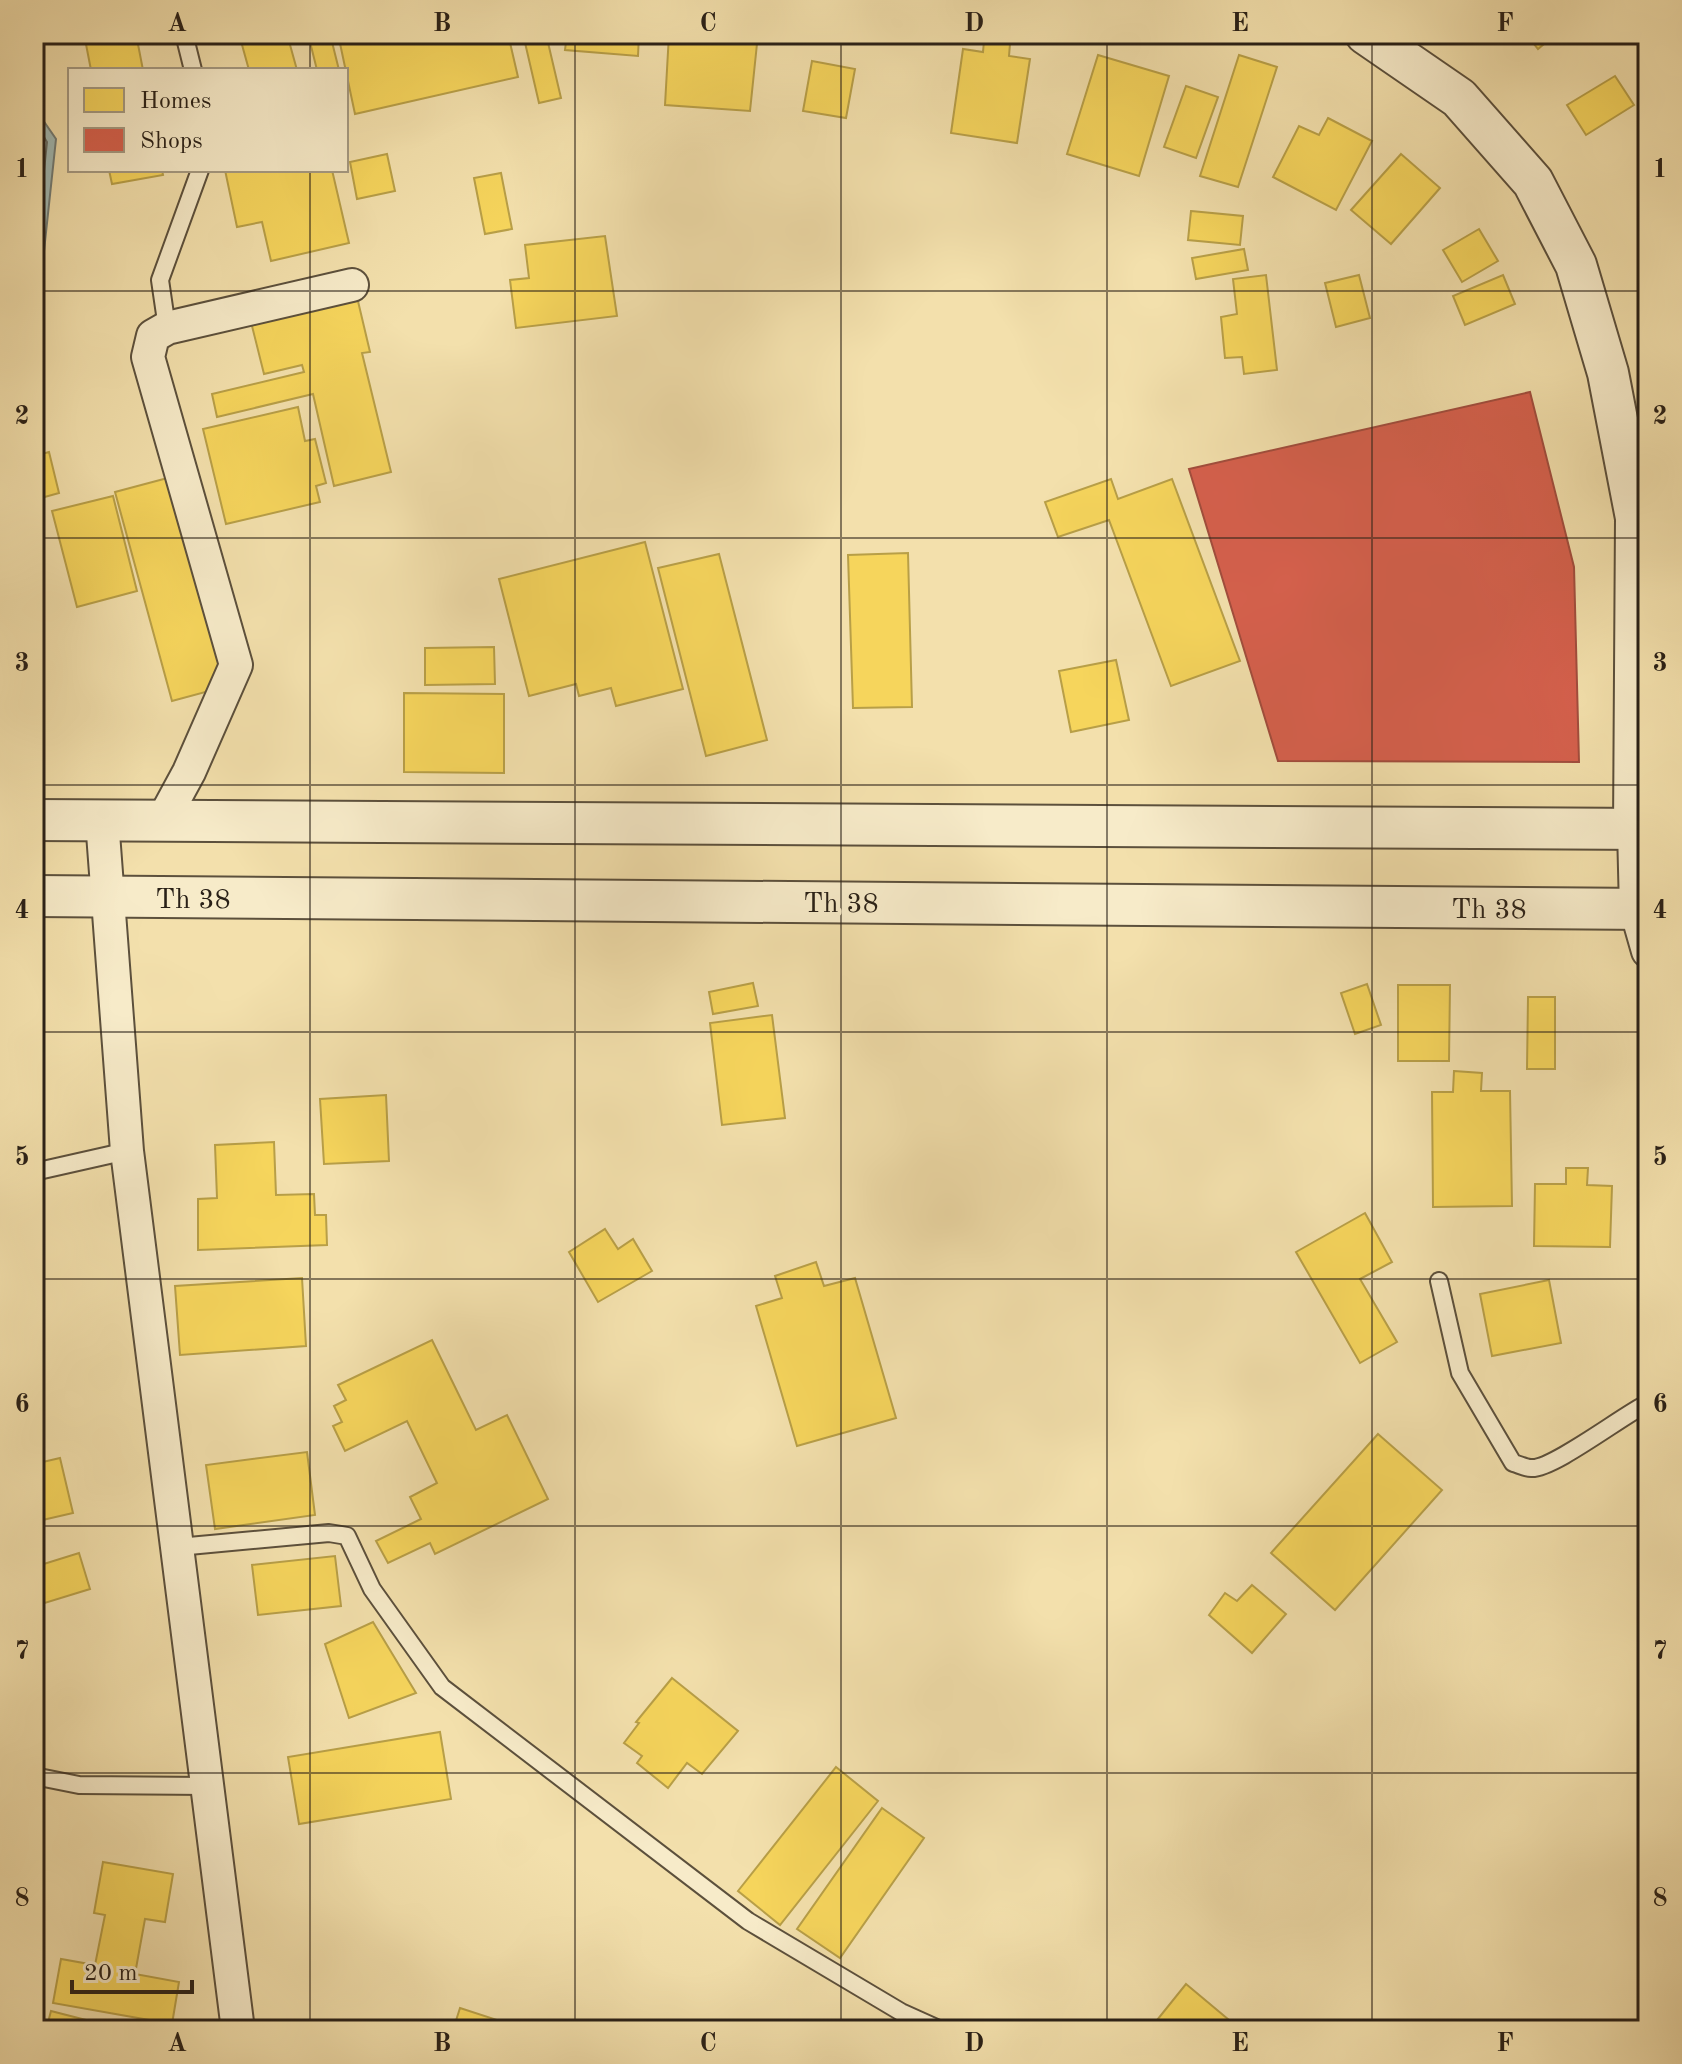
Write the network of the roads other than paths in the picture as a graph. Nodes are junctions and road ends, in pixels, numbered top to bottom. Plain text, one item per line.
1 (184, 34) edge
2 (1366, 34) edge
3 (192, 68) edge
4 (199, 172) edge
5 (352, 285) dead end
6 (167, 328) junction
7 (34, 820) edge
8 (102, 820) junction
9 (163, 820) junction
10 (1641, 829) edge
11 (34, 896) edge
12 (107, 897) junction
13 (1642, 909) edge
14 (1648, 951) edge
15 (127, 1151) junction
16 (34, 1172) edge
17 (1439, 1281) dead end
18 (1648, 1403) edge
19 (178, 1547) junction
20 (34, 1776) edge
21 (208, 1786) junction
22 (238, 2030) edge
23 (941, 2030) edge

1 - 3 lane
2 - 10 street
4 - 6 lane
5 - 6 street
6 - 9 street
7 - 8 street
8 - 9 street
8 - 12 street
9 - 10 street
10 - 13 street
11 - 12 street, Th 38
12 - 13 street, Th 38
12 - 15 street
13 - 14 street
15 - 16 lane
15 - 19 street
17 - 18 lane
19 - 21 street
19 - 23 lane
20 - 21 lane
21 - 22 street

